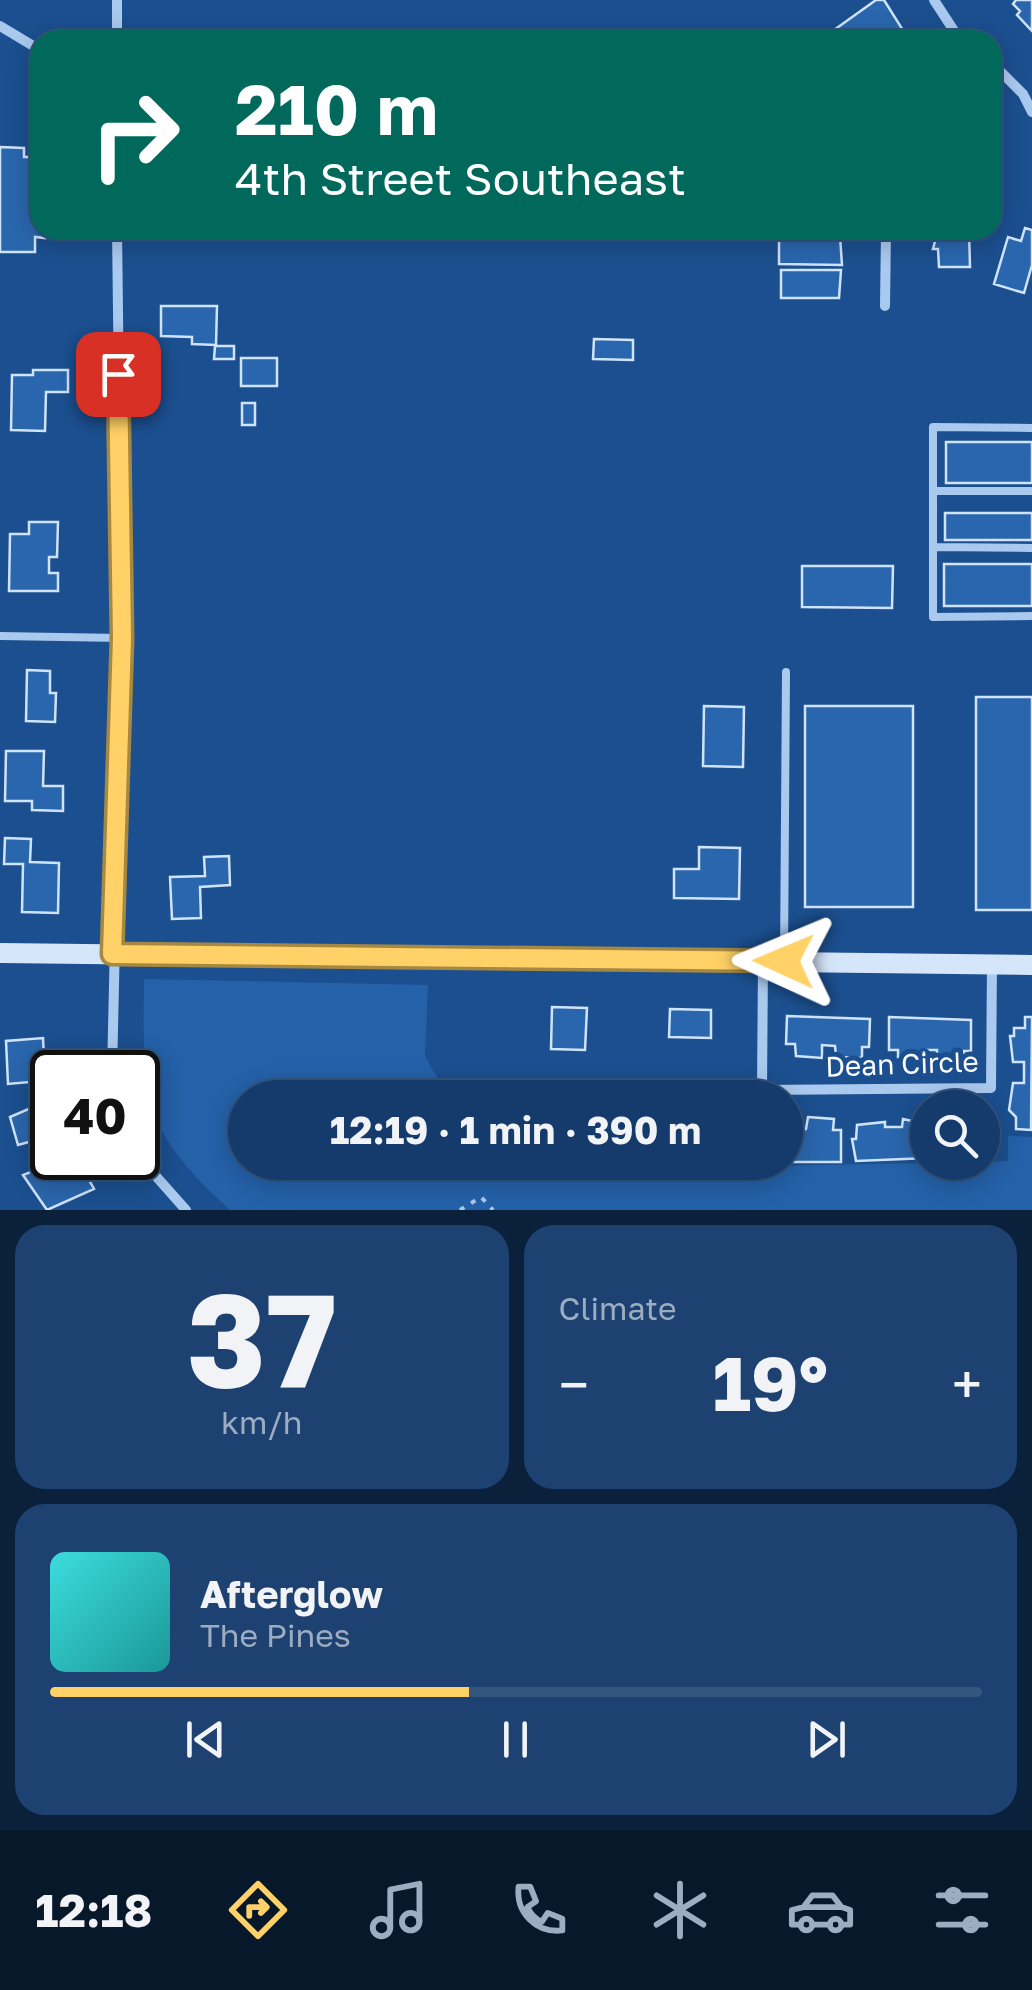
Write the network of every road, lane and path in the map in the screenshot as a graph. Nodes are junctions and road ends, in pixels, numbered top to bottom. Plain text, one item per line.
1 (117, 0) edge
2 (934, 0) edge
3 (0, 26) edge
4 (117, 30) edge
5 (954, 30) edge
6 (30, 44) edge
7 (1002, 73) edge
8 (1032, 112) edge
9 (117, 240) edge
10 (886, 240) edge
11 (885, 306) dead end
12 (1032, 428) edge
13 (933, 490) junction
14 (1032, 491) edge
15 (933, 547) junction
16 (1032, 548) edge
17 (1032, 616) edge
18 (0, 636) edge
19 (122, 638) junction
20 (786, 672) dead end
21 (0, 953) edge
22 (112, 954) junction
23 (774, 961) junction
24 (992, 962) junction
25 (1032, 966) edge
26 (112, 1050) edge
27 (761, 1080) edge
28 (803, 1093) edge
29 (159, 1180) edge
30 (186, 1210) edge
31 (460, 1210) edge
32 (493, 1210) edge

1 - 4 street
2 - 5 street
3 - 6 street
7 - 8 street
9 - 19 street
10 - 11 street
12 - 13 lane
13 - 14 lane
13 - 15 lane
15 - 16 lane
15 - 17 lane
18 - 19 lane
19 - 22 street
20 - 23 lane
21 - 22 street
22 - 23 street
22 - 26 street
23 - 24 street
23 - 27 street, Dean Circle
24 - 25 street
24 - 28 street, Dean Circle
29 - 30 street
31 - 32 path

